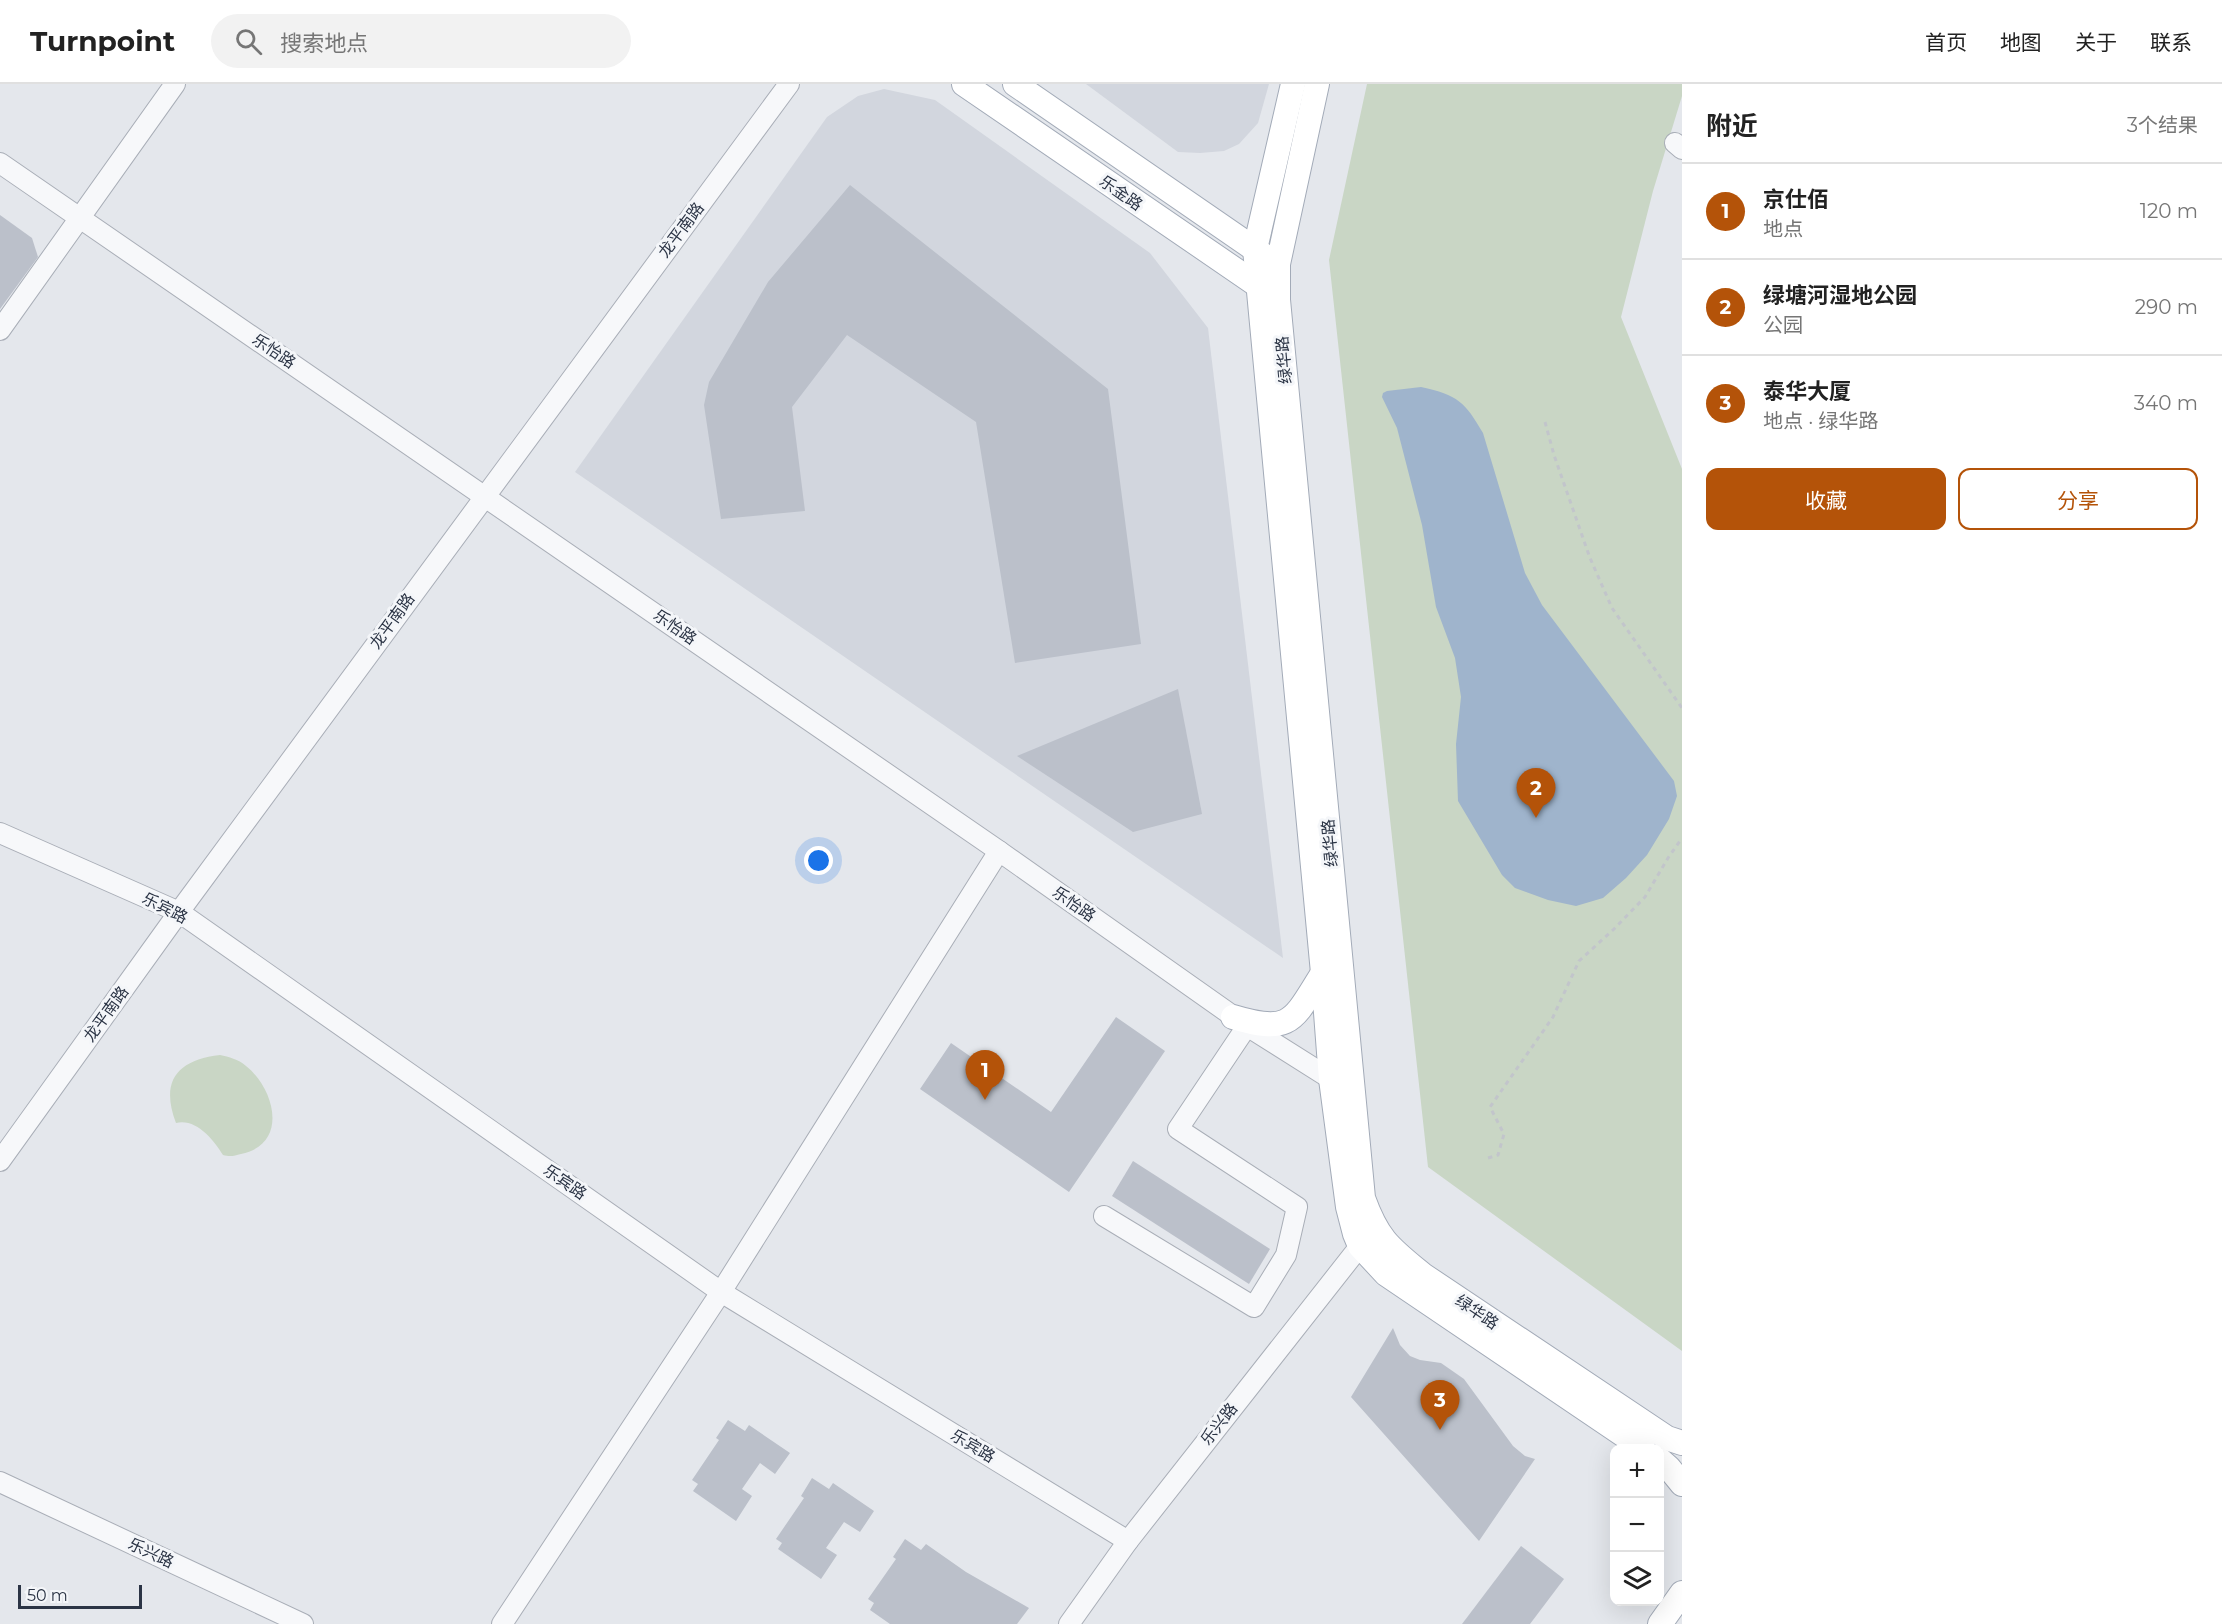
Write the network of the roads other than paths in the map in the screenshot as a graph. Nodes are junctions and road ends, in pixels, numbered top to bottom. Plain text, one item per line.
1 (174, 84) edge
2 (789, 84) edge
3 (964, 84) edge
4 (1015, 84) edge
5 (1293, 84) edge
6 (1317, 84) edge
7 (0, 163) edge
8 (80, 218) junction
9 (1255, 249) junction
10 (1278, 264) junction
11 (1269, 293) junction
12 (0, 330) edge
13 (484, 495) junction
14 (0, 833) edge
15 (999, 851) junction
16 (179, 912) junction
17 (1323, 973) junction
18 (1240, 1022) junction
19 (1341, 1079) junction
20 (0, 1161) edge
21 (1104, 1216) dead end
22 (1369, 1238) junction
23 (721, 1292) junction
24 (1682, 1443) edge
25 (1636, 1444) edge
26 (1664, 1464) edge
27 (0, 1482) edge
28 (1682, 1484) edge
29 (1128, 1541) junction
30 (1682, 1593) edge
31 (303, 1624) edge
32 (502, 1624) edge
33 (1069, 1624) edge
34 (1660, 1624) edge

1 - 8 street
2 - 13 street, 龙平南路
3 - 11 main road, 乐金路
4 - 9 main road, 乐金路
5 - 9 main road, 绿华路
6 - 10 main road, 绿华路
7 - 8 street, 乐怡路
8 - 12 street
8 - 13 street, 乐怡路
9 - 10 main road, 乐金路
9 - 11 main road, 绿华路
10 - 11 main road, 绿华路
11 - 17 main road, 绿华路
11 - 19 main road, 绿华路
13 - 15 street, 乐怡路
13 - 16 street, 龙平南路
14 - 16 street, 乐宾路
15 - 18 street, 乐怡路
15 - 23 street
16 - 20 street, 龙平南路
16 - 23 street, 乐宾路
17 - 18 main road
17 - 19 main road, 绿华路
18 - 19 street, 乐怡路
18 - 21 street
19 - 22 main road, 绿华路
22 - 24 main road, 绿华路
22 - 25 main road, 绿华路
22 - 29 street, 乐兴路
23 - 29 street, 乐宾路
23 - 32 street
26 - 28 main road
27 - 31 street, 乐兴路
29 - 33 street, 乐兴路
30 - 34 main road

